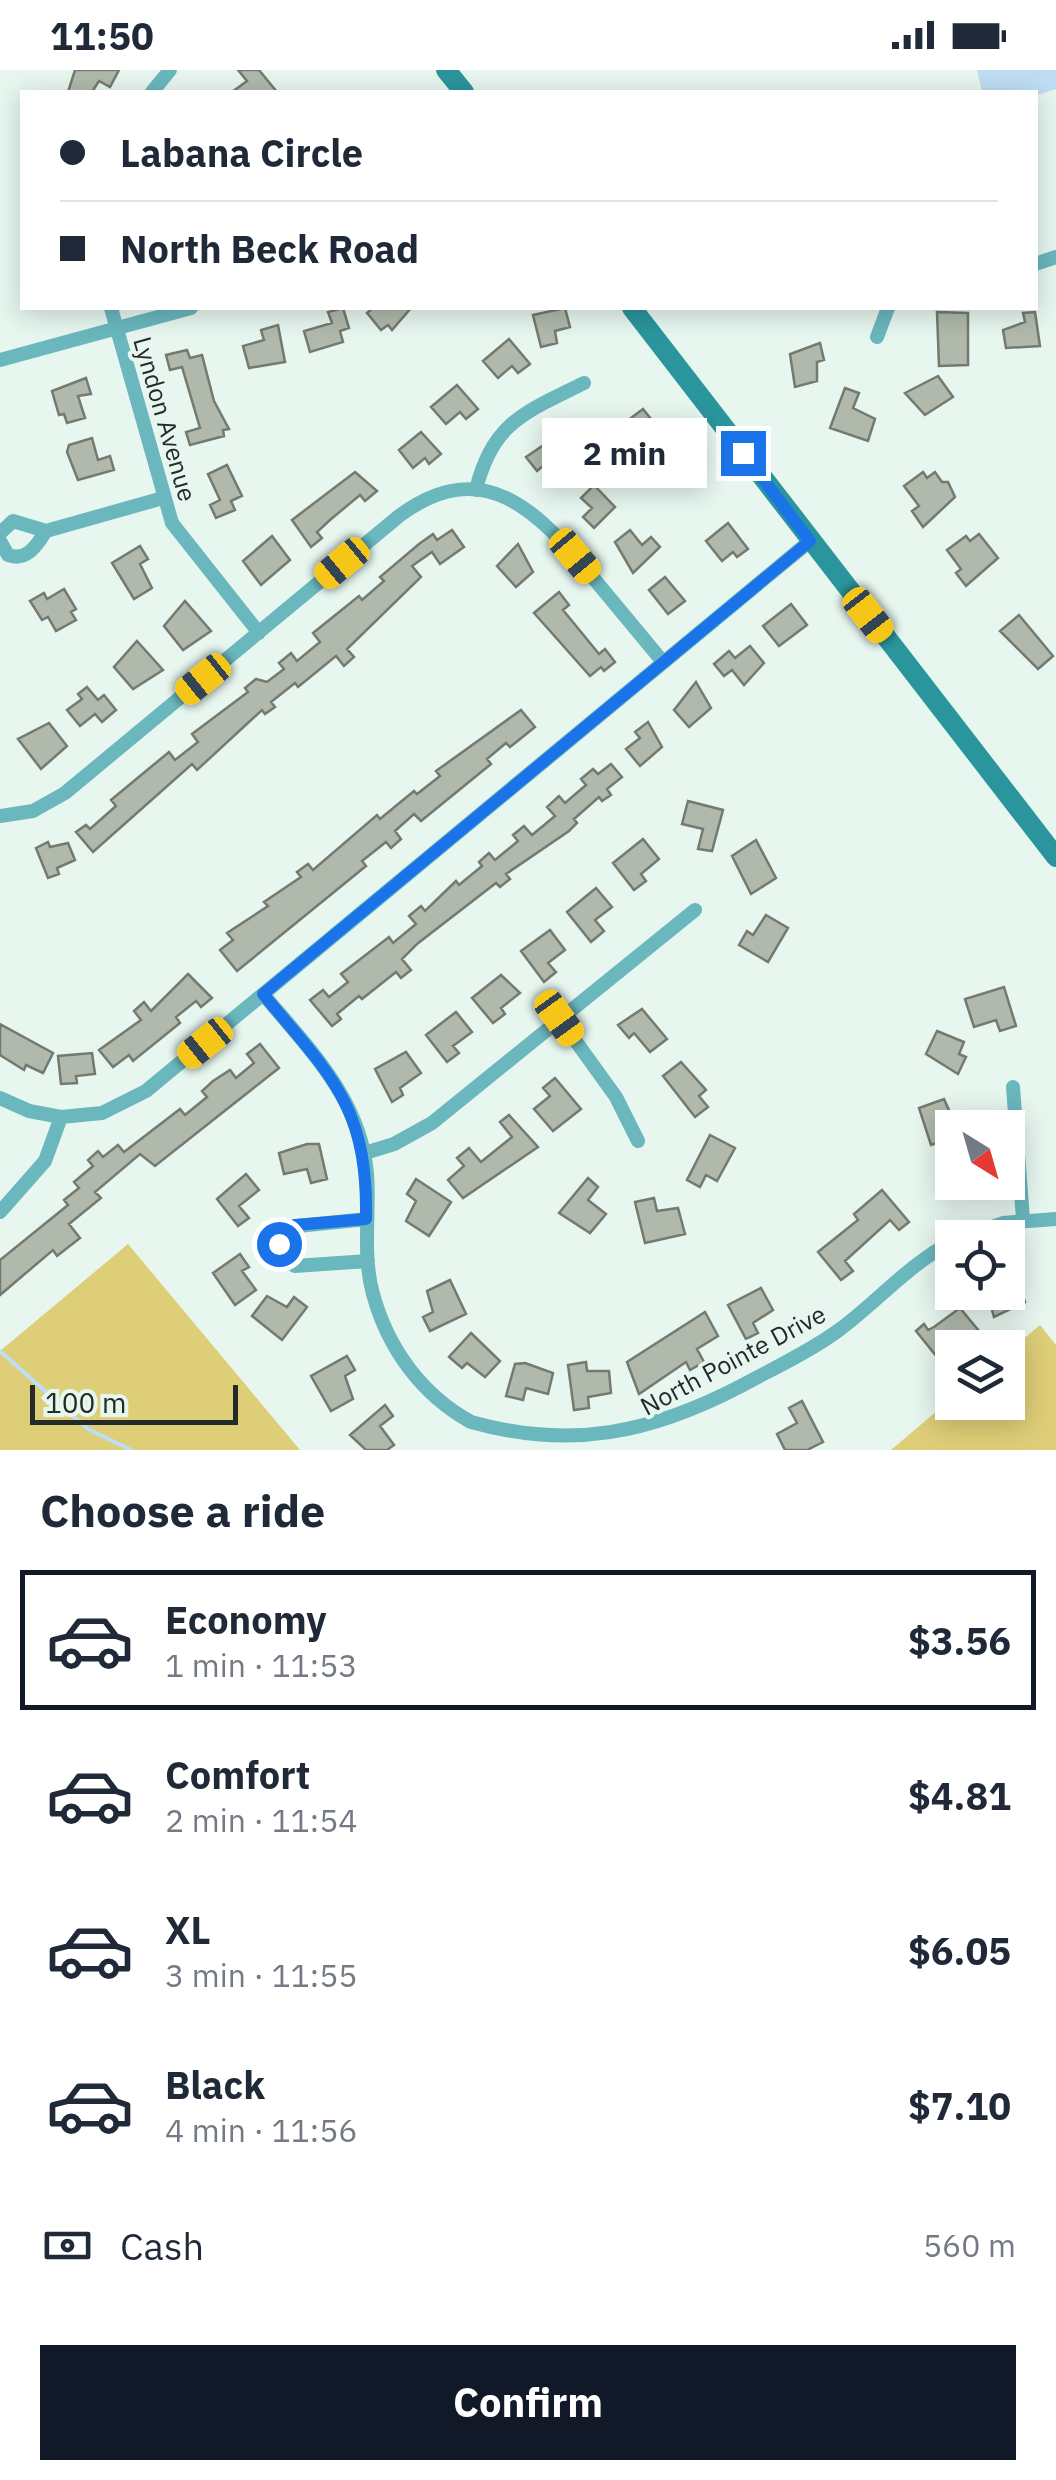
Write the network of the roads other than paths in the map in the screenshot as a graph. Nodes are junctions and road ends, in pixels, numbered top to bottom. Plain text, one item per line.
1 (170, 70) edge
2 (446, 70) edge
3 (154, 90) edge
4 (462, 90) edge
5 (111, 310) edge
6 (183, 310) edge
7 (634, 310) edge
8 (887, 310) edge
9 (116, 327) junction
10 (877, 337) dead end
11 (0, 360) edge
12 (584, 383) dead end
13 (476, 490) junction
14 (163, 498) junction
15 (46, 530) junction
16 (0, 533) edge
17 (0, 541) edge
18 (810, 541) junction
19 (258, 633) junction
20 (663, 662) junction
21 (0, 816) edge
22 (1053, 846) edge
23 (695, 910) dead end
24 (263, 994) junction
25 (559, 1018) junction
26 (1014, 1087) dead end
27 (0, 1098) edge
28 (62, 1117) junction
29 (638, 1141) dead end
30 (364, 1154) junction
31 (0, 1212) edge
32 (366, 1219) junction
33 (1056, 1219) edge
34 (1023, 1220) joint
35 (935, 1255) edge
36 (368, 1261) junction
37 (564, 1449) edge

1 - 3 street
2 - 4 main road
5 - 9 street, Lyndon Avenue
6 - 9 street
7 - 18 main road
8 - 10 street
9 - 11 street
9 - 14 street, Lyndon Avenue
12 - 13 street
13 - 19 street
13 - 20 street
14 - 15 street
14 - 19 street, Lyndon Avenue
15 - 16 street
15 - 17 street
18 - 20 street
18 - 22 main road
19 - 21 street
20 - 24 street
23 - 25 street
24 - 28 street
24 - 30 street, North Pointe Drive
25 - 29 street
25 - 30 street
26 - 34 street
27 - 28 street
28 - 31 street
30 - 32 street, North Pointe Drive
32 - 36 street, North Pointe Drive
32 - 36 street
33 - 34 street
35 - 37 street, North Pointe Drive
36 - 37 street, North Pointe Drive

